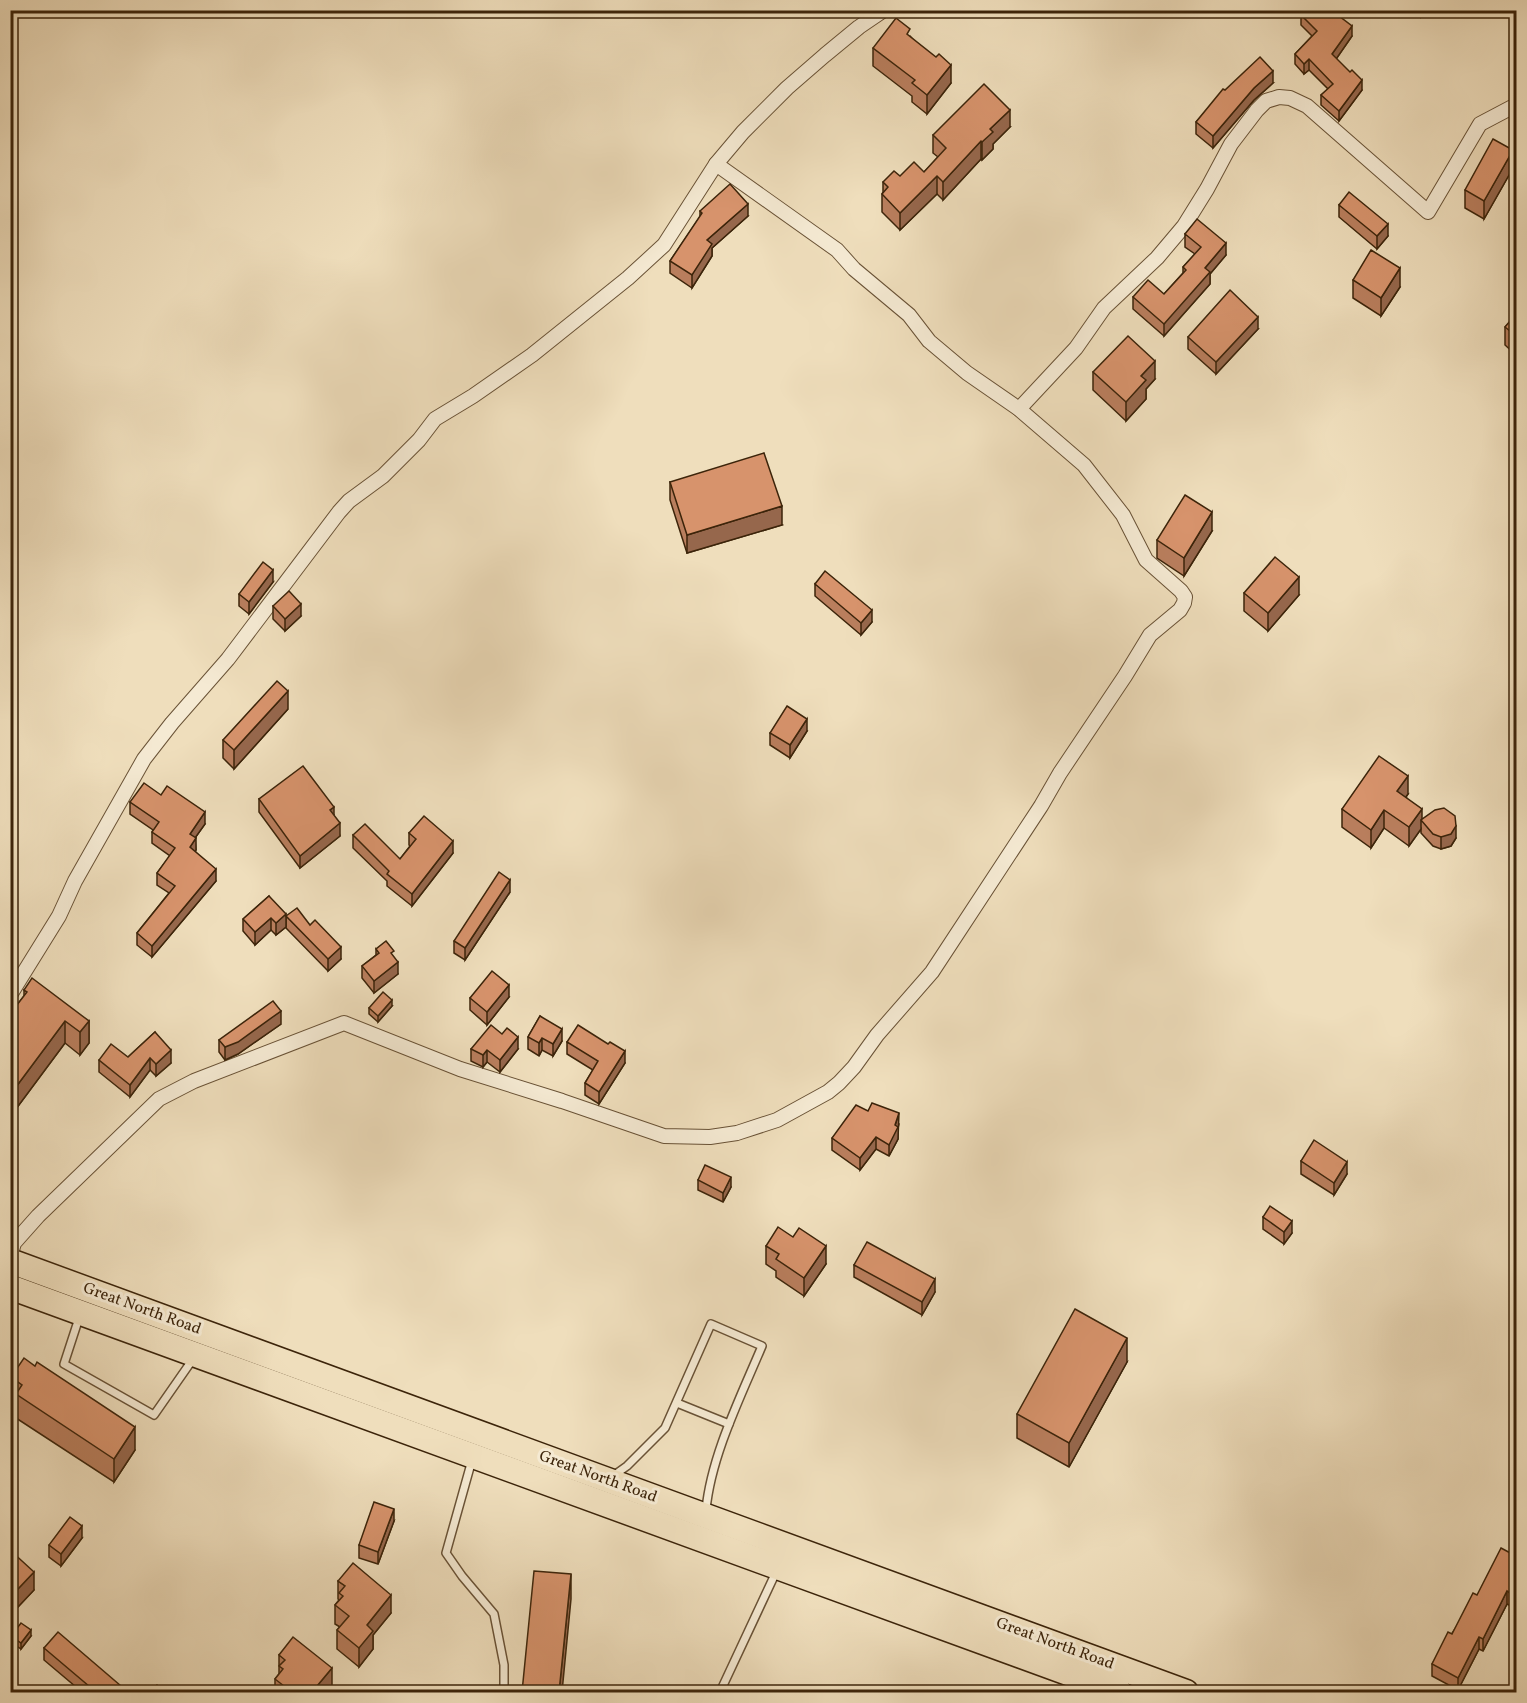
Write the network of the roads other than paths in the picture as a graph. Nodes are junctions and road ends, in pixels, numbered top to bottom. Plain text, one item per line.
1 (884, 10) edge
2 (1516, 105) edge
3 (716, 164) junction
4 (1019, 409) junction
5 (10, 995) edge
6 (10, 1259) edge
7 (10, 1287) edge
8 (80, 1312) junction
9 (195, 1354) junction
10 (678, 1403) junction
11 (729, 1424) junction
12 (474, 1444) junction
13 (608, 1480) junction
14 (705, 1516) junction
15 (778, 1568) junction
16 (504, 1692) edge
17 (720, 1692) edge
18 (1120, 1692) edge
19 (1186, 1692) edge

1 - 3 street
2 - 4 street
3 - 4 street
3 - 5 street
4 - 6 street
6 - 12 highway, Great North Road
7 - 8 highway, Great North Road
8 - 9 highway, Great North Road
8 - 9 lane
9 - 12 highway, Great North Road
10 - 11 lane
10 - 11 lane
10 - 13 lane
11 - 14 lane
12 - 13 highway, Great North Road
12 - 15 highway, Great North Road
12 - 16 lane
13 - 14 highway, Great North Road
14 - 19 highway, Great North Road
15 - 17 lane
15 - 18 highway, Great North Road

